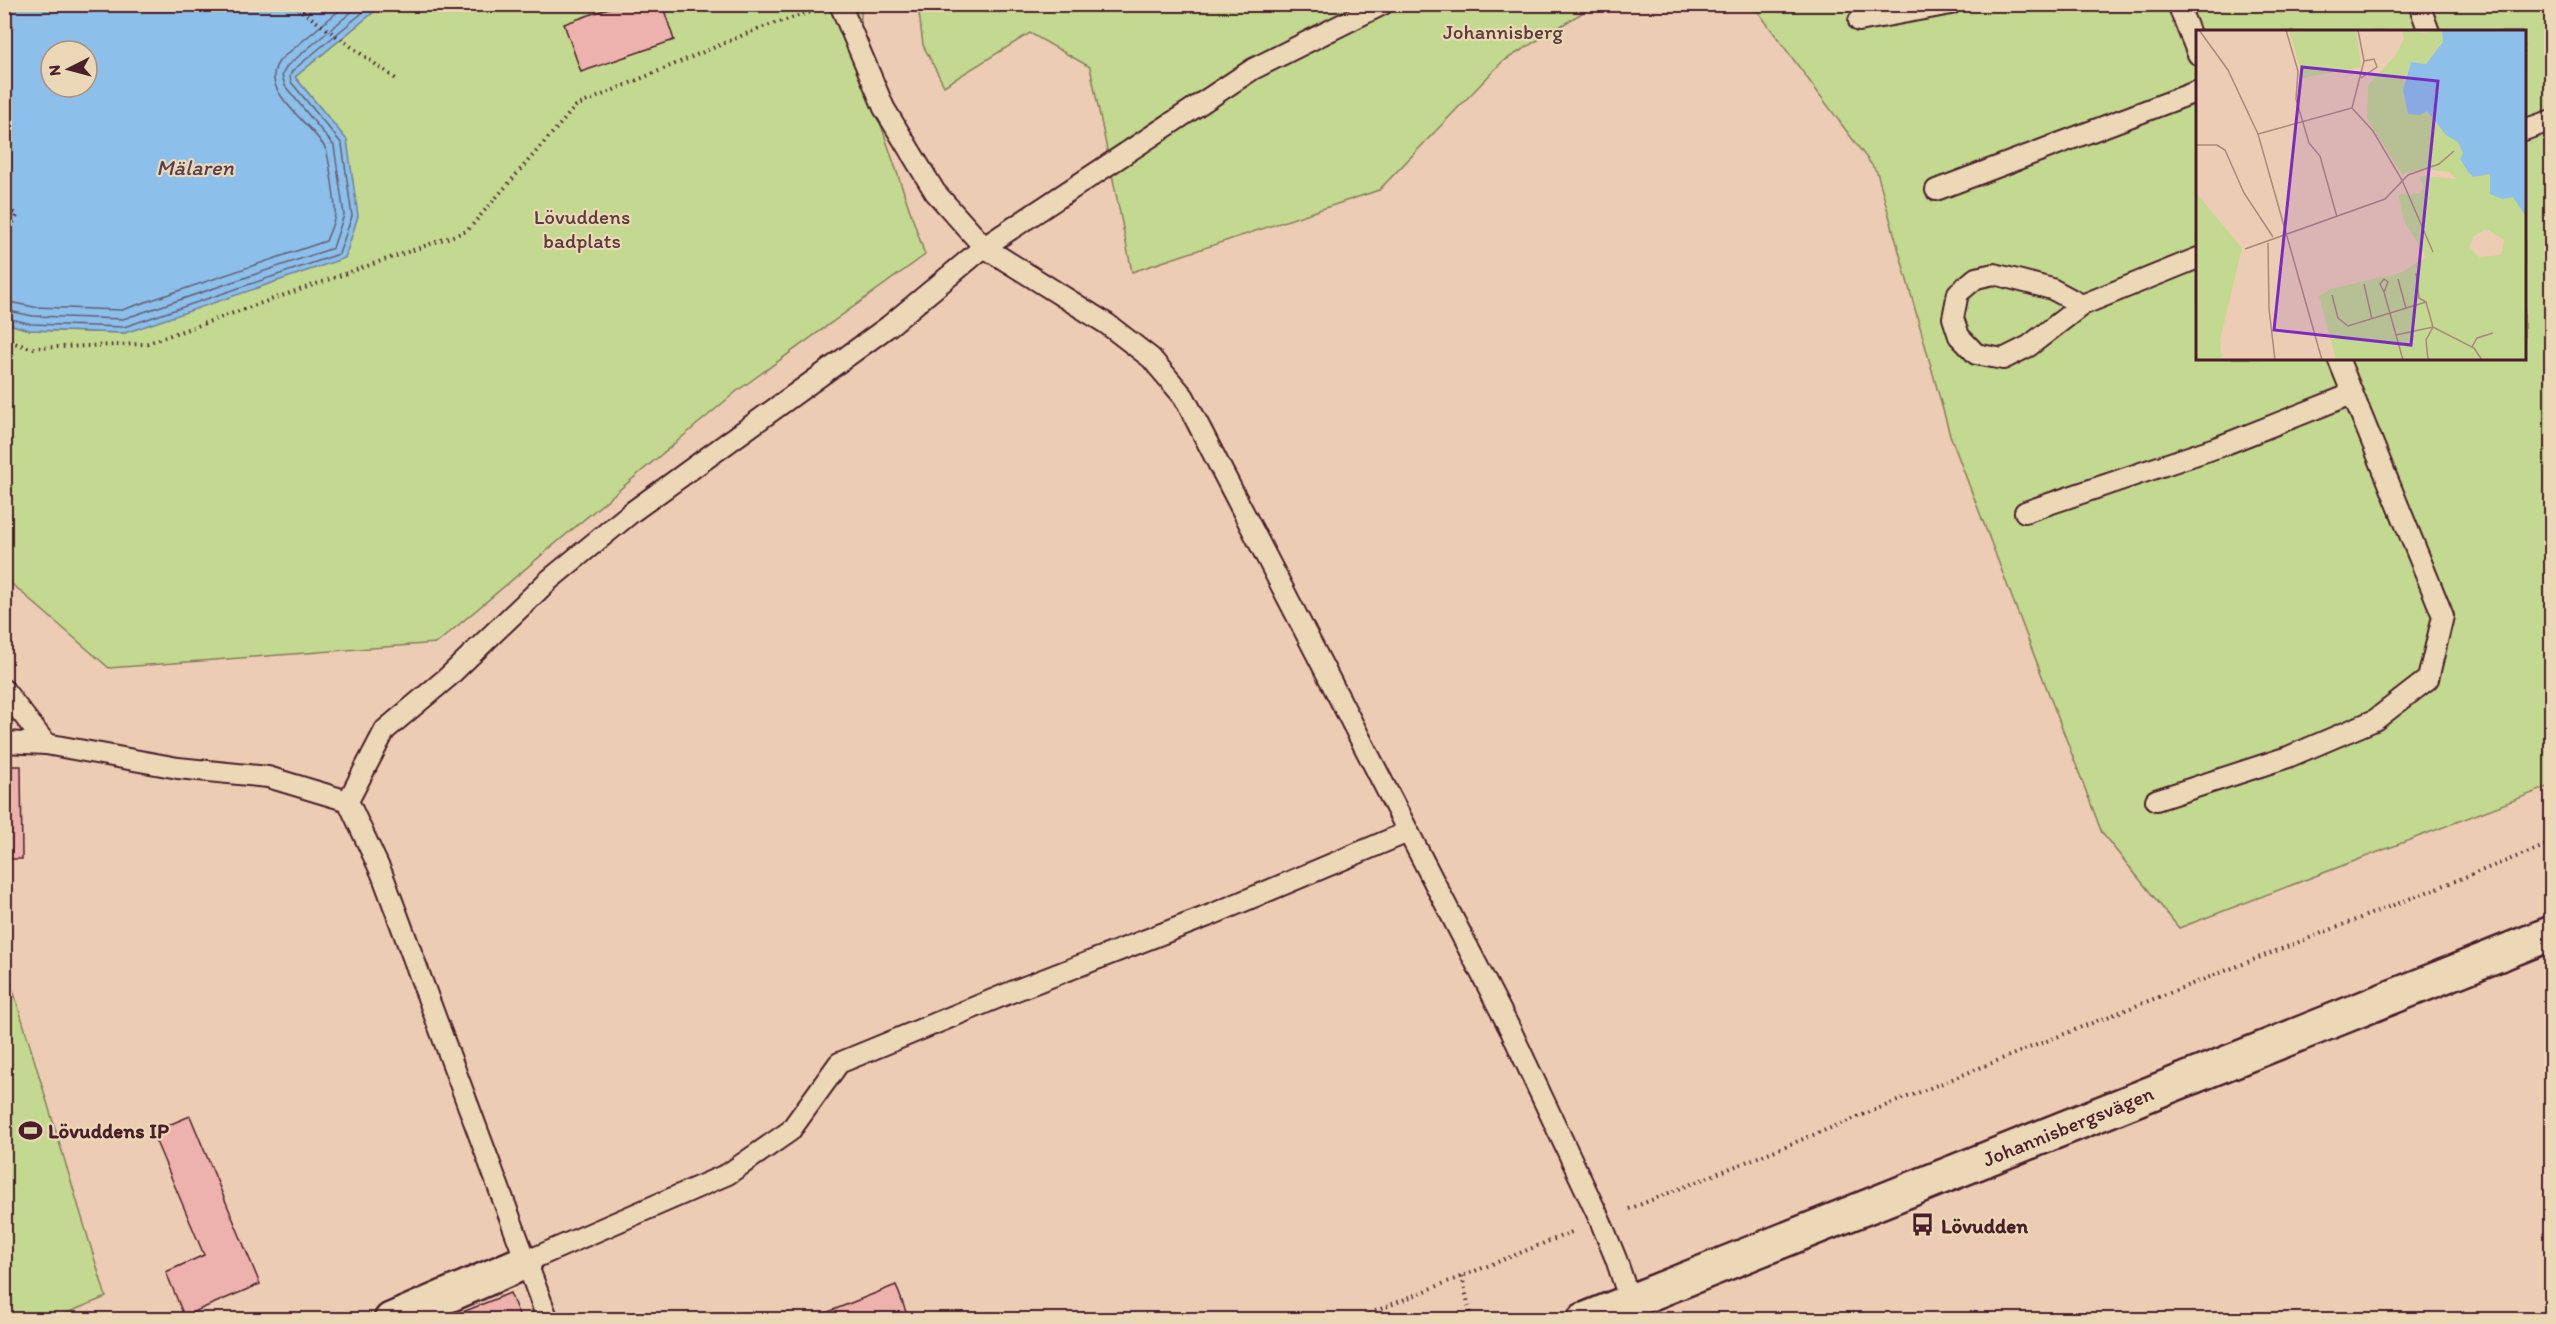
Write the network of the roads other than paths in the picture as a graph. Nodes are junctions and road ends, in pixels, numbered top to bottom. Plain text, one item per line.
1 (840, 4) edge
2 (1383, 4) edge
3 (1951, 4) edge
4 (2178, 4) edge
5 (2419, 4) edge
6 (1859, 21) dead end
7 (2428, 30) edge
8 (2196, 49) edge
9 (2196, 92) edge
10 (2552, 120) edge
11 (2526, 129) edge
12 (1936, 190) dead end
13 (984, 247) junction
14 (2196, 259) edge
15 (2082, 305) junction
16 (2339, 360) edge
17 (2352, 394) junction
18 (2025, 512) dead end
19 (4, 690) edge
20 (4, 742) edge
21 (46, 744) junction
22 (2157, 800) dead end
23 (348, 801) junction
24 (1408, 832) junction
25 (2552, 933) edge
26 (525, 1262) junction
27 (1632, 1310) edge
28 (390, 1320) edge
29 (548, 1320) edge
30 (1584, 1320) edge

1 - 13 lane
2 - 13 lane
3 - 6 lane
4 - 8 lane
5 - 7 lane
9 - 12 lane
10 - 11 lane
13 - 23 lane
13 - 24 lane
14 - 15 lane
15 - 15 lane
16 - 17 lane
17 - 18 lane
17 - 22 lane
19 - 21 lane
20 - 21 lane
21 - 23 lane
23 - 26 lane
24 - 26 lane
24 - 27 lane
25 - 27 main road, Johannisbergsvägen
26 - 28 main road
26 - 29 lane
27 - 30 main road, Johannisbergsvägen

